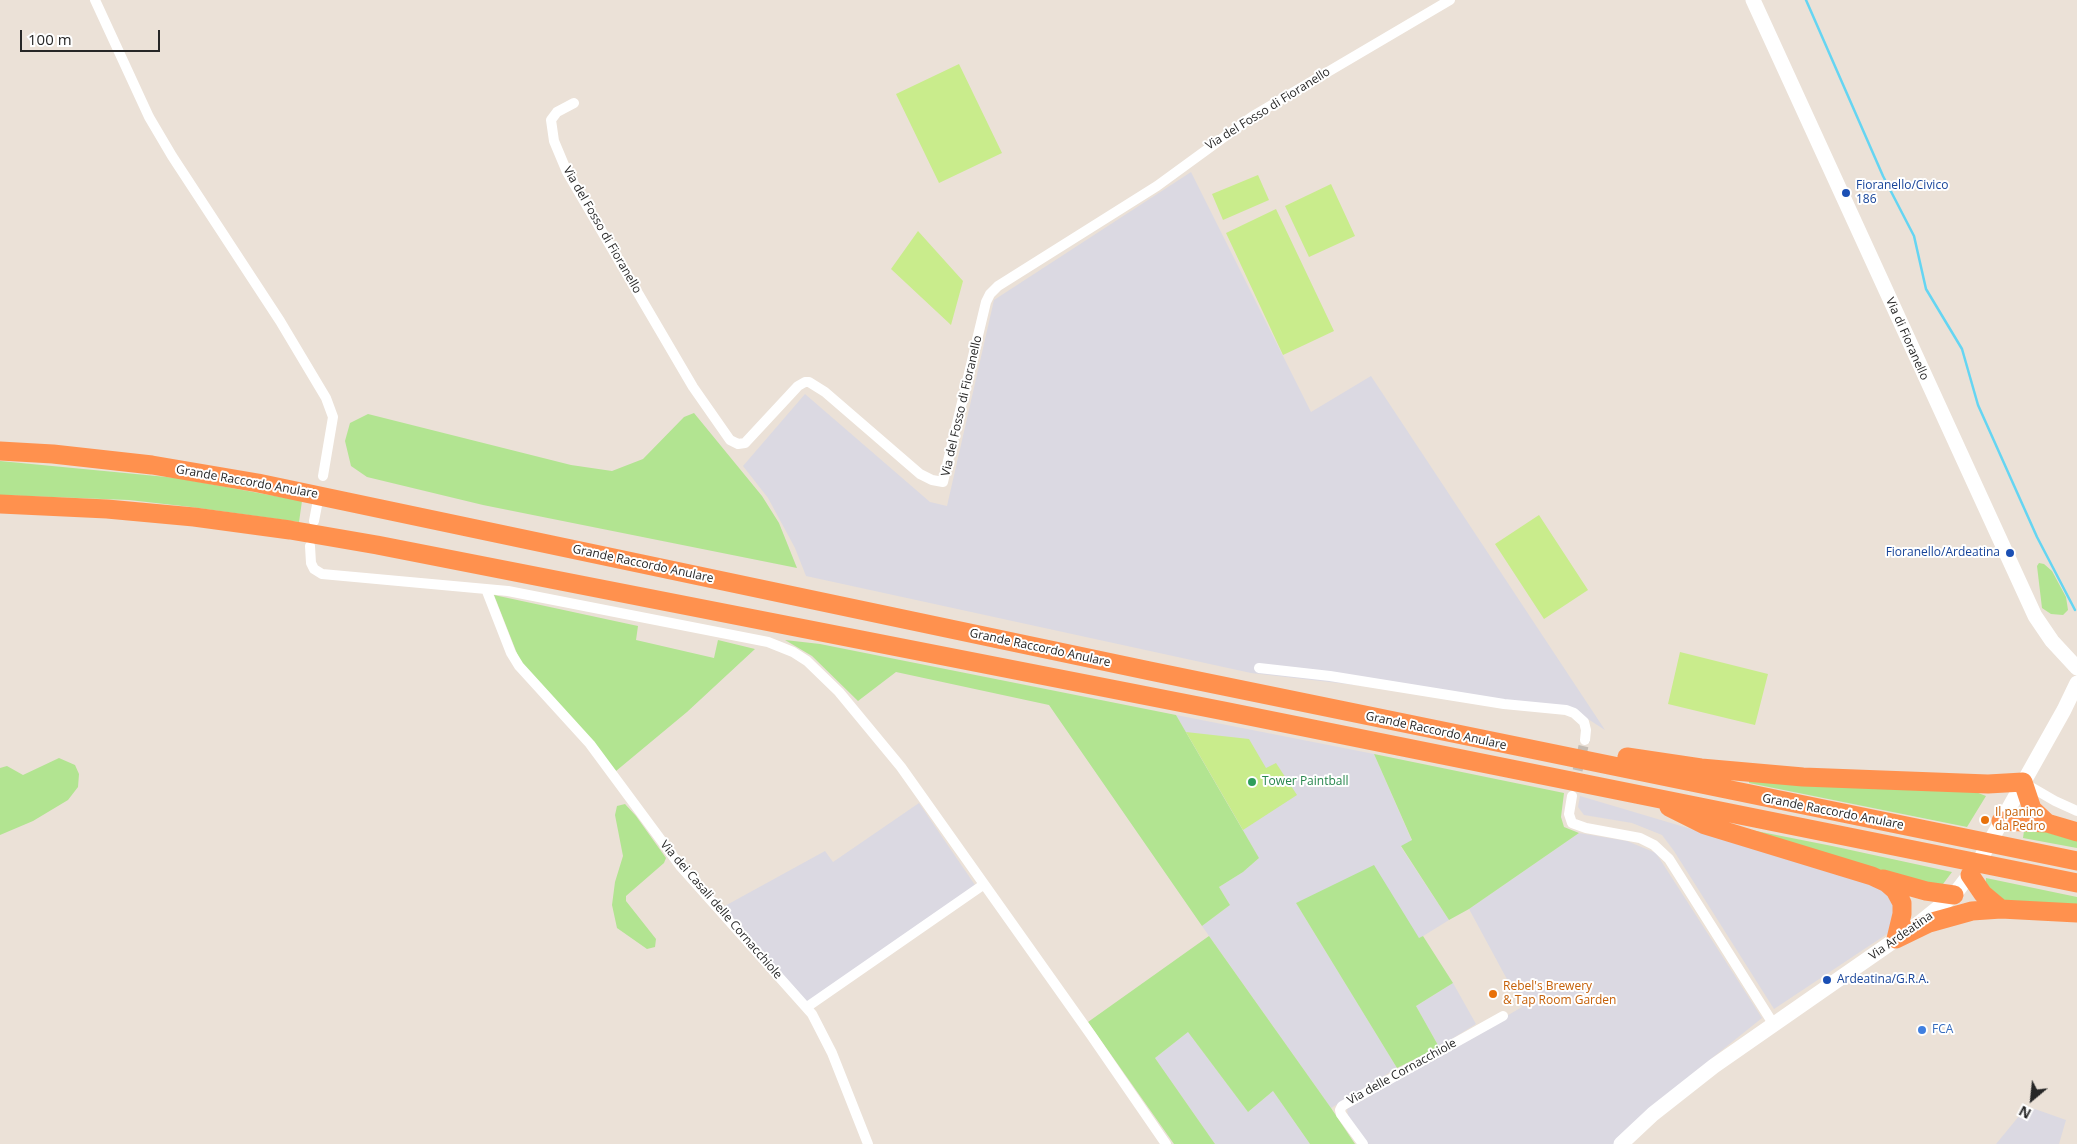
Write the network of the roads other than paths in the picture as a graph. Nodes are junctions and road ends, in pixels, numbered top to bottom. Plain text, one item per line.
1 (95, 0) edge
2 (1450, 0) edge
3 (1753, 0) edge
4 (574, 103) dead end
5 (0, 451) edge
6 (322, 476) dead end
7 (318, 500) dead end
8 (0, 504) edge
9 (314, 521) dead end
10 (310, 546) dead end
11 (486, 589) junction
12 (1259, 668) dead end
13 (2077, 668) edge
14 (2077, 683) edge
15 (1585, 740) tunnel mouth
16 (1498, 743) junction
17 (2023, 782) junction
18 (1572, 796) tunnel mouth
19 (1651, 797) junction
20 (2077, 811) edge
21 (2001, 821) junction
22 (2047, 823) junction
23 (2077, 832) edge
24 (2077, 861) edge
25 (1872, 876) junction
26 (1970, 876) junction
27 (2077, 883) edge
28 (983, 885) junction
29 (1954, 895) junction
30 (2001, 909) junction
31 (2077, 913) edge
32 (1896, 939) junction
33 (807, 1007) junction
34 (1503, 1016) dead end
35 (1774, 1025) junction
36 (868, 1144) edge
37 (1166, 1144) edge
38 (1363, 1144) edge
39 (1621, 1144) edge

1 - 6 street
2 - 4 street, Via del Fosso di Fioranello
3 - 13 street, Via di Fioranello
5 - 16 highway, Grande Raccordo Anulare
7 - 9 street
8 - 19 highway, Grande Raccordo Anulare
10 - 11 street
11 - 28 street
11 - 33 street, Via dei Casali delle Cornacchiole
12 - 15 street
14 - 17 street, Via Ardeatina
16 - 17 highway
16 - 24 highway, Grande Raccordo Anulare
17 - 20 street
17 - 21 street, Via Ardeatina
17 - 22 highway
18 - 35 street
19 - 25 highway
19 - 27 highway, Grande Raccordo Anulare
21 - 22 highway
21 - 26 street, Via Ardeatina
22 - 23 highway
25 - 29 highway
25 - 32 highway
26 - 29 street, Via Ardeatina
26 - 30 highway
28 - 33 street
28 - 37 street
29 - 32 street, Via Ardeatina
30 - 31 highway
30 - 32 highway
32 - 35 street, Via Ardeatina
33 - 36 street, Via dei Casali delle Cornacchiole
34 - 38 street, Via delle Cornacchiole
35 - 39 street, Via Ardeatina

